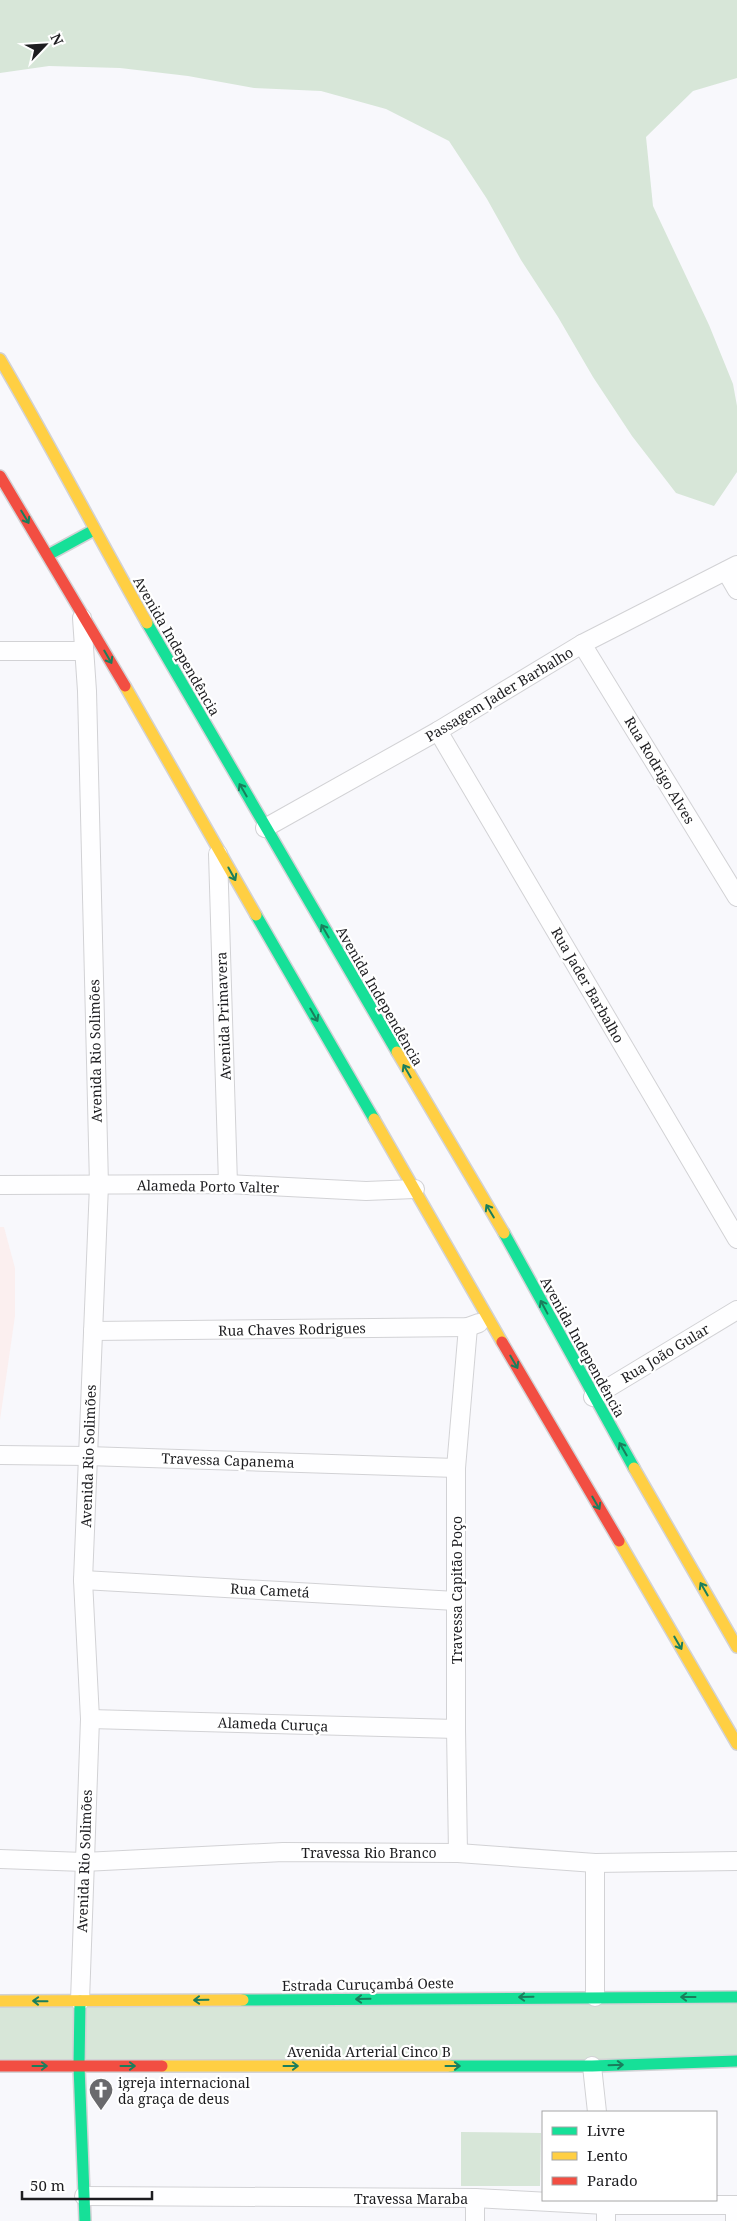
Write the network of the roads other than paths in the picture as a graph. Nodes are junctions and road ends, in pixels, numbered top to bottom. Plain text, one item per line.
1 (0, 359) edge
2 (0, 476) edge
3 (94, 530) junction
4 (48, 555) junction
5 (732, 568) edge
6 (737, 590) edge
7 (82, 612) junction
8 (582, 644) junction
9 (0, 651) edge
10 (83, 651) junction
11 (438, 731) junction
12 (265, 828) junction
13 (218, 849) junction
14 (737, 897) edge
15 (228, 1184) junction
16 (0, 1185) edge
17 (99, 1185) junction
18 (415, 1189) junction
19 (737, 1239) edge
20 (737, 1310) edge
21 (489, 1320) junction
22 (468, 1327) junction
23 (93, 1331) junction
24 (593, 1397) junction
25 (0, 1455) edge
26 (87, 1456) junction
27 (456, 1468) junction
28 (83, 1580) junction
29 (456, 1601) junction
30 (737, 1647) edge
31 (90, 1719) junction
32 (456, 1729) junction
33 (737, 1744) edge
34 (458, 1853) junction
35 (0, 1859) edge
36 (737, 1861) edge
37 (84, 1862) junction
38 (595, 1863) junction
39 (595, 1996) junction
40 (737, 1997) edge
41 (0, 2001) edge
42 (80, 2001) junction
43 (737, 2062) edge
44 (0, 2066) edge
45 (79, 2066) junction
46 (592, 2066) junction
47 (597, 2111) edge
48 (84, 2196) junction
49 (475, 2198) junction
50 (606, 2209) edge
51 (736, 2211) edge
52 (85, 2221) edge
53 (475, 2221) edge

1 - 3 main road, Avenida Independência
2 -> 4 main road
3 - 4 main road
12 -> 3 main road, Avenida Independência
4 - 7 main road
5 - 6 street
5 - 8 street, Passagem Jader Barbalho
7 - 10 street
7 -> 13 main road
8 - 11 street, Passagem Jader Barbalho
8 - 14 street, Rua Rodrigo Alves
9 - 10 street
10 - 17 street, Avenida Rio Solimões
11 - 12 street, Passagem Jader Barbalho
11 - 19 street, Rua Jader Barbalho
24 -> 12 main road, Avenida Independência
13 - 15 street, Avenida Primavera
13 -> 18 main road
15 - 17 street, Alameda Porto Valter
15 - 18 street, Alameda Porto Valter
16 - 17 street, Alameda Porto Valter
17 - 23 street, Avenida Rio Solimões
18 - 21 main road
20 - 24 street, Rua João Gular
21 - 22 street, Rua Chaves Rodrigues
21 -> 33 main road
22 - 23 street, Rua Chaves Rodrigues
22 - 27 street, Travessa Capitão Poço
23 - 26 street, Avenida Rio Solimões
30 -> 24 main road, Avenida Independência
25 - 26 street, Travessa Capanema
26 - 27 street, Travessa Capanema
26 - 28 street, Avenida Rio Solimões
27 - 29 street, Travessa Capitão Poço
28 - 29 street, Rua Cametá
28 - 31 street, Avenida Rio Solimões
29 - 32 street, Travessa Capitão Poço
31 - 32 street, Alameda Curuça
31 - 37 street, Avenida Rio Solimões
32 - 34 street, Travessa Capitão Poço
34 - 37 street, Travessa Rio Branco
34 - 38 street, Travessa Rio Branco
35 - 37 street, Travessa Rio Branco
36 - 38 street, Travessa Rio Branco
37 - 42 street, Avenida Rio Solimões
38 - 39 street
40 -> 39 main road, Estrada Curuçambá Oeste
39 -> 42 main road, Estrada Curuçambá Oeste
42 -> 41 main road, Estrada Curuçambá Oeste
42 - 45 main road, Avenida Rio Solimões
46 -> 43 main road, Avenida Arterial Cinco B
44 -> 45 main road, Avenida Arterial Cinco B
45 -> 46 main road, Avenida Arterial Cinco B
45 - 48 main road, Avenida Rio Solimões
46 - 47 street
48 - 49 street, Travessa Maraba
48 - 52 main road, Avenida Rio Solimões
49 - 50 street, Travessa Maraba
49 - 53 street
50 - 51 street, Travessa Maraba

